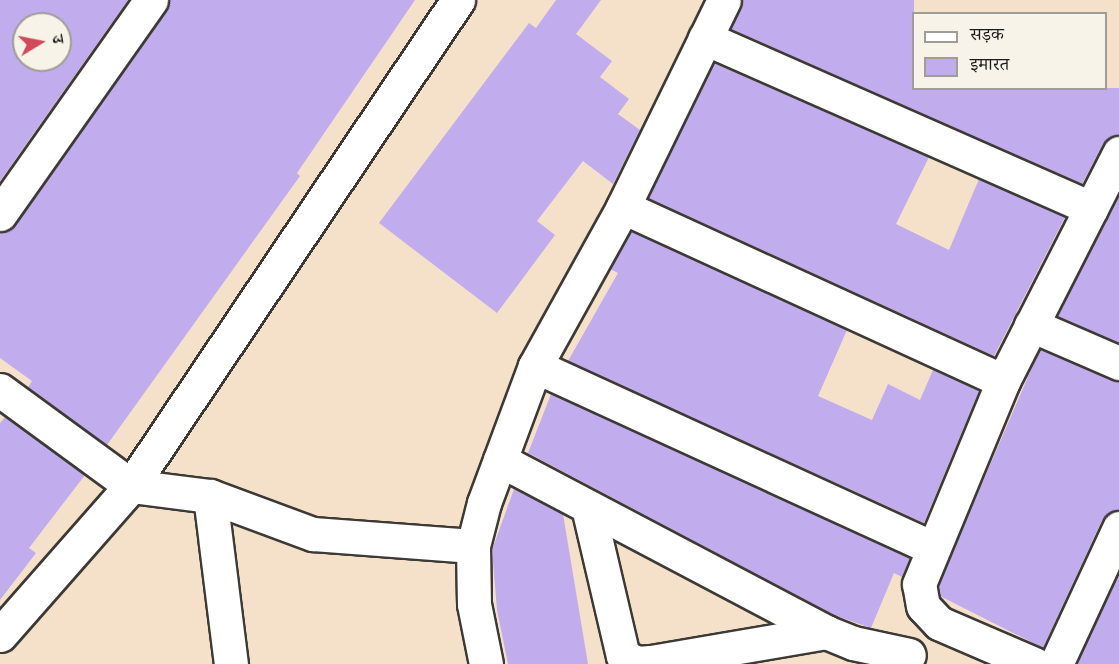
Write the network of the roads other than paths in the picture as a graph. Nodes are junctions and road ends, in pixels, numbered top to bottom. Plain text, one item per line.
1 (151, 0) edge
2 (458, 0) edge
3 (724, 0) edge
4 (705, 38) junction
5 (1119, 153) edge
6 (623, 207) junction
7 (1091, 208) junction
8 (0, 213) edge
9 (1031, 325) junction
10 (1119, 363) edge
11 (535, 366) junction
12 (1003, 381) junction
13 (0, 390) edge
14 (500, 460) junction
15 (131, 486) junction
16 (210, 496) junction
17 (588, 507) junction
18 (1119, 528) edge
19 (473, 546) junction
20 (933, 548) junction
21 (923, 606) junction
22 (2, 626) edge
23 (826, 632) junction
24 (908, 660) edge
25 (231, 664) edge
26 (486, 664) edge
27 (1034, 664) edge
28 (1056, 664) edge

1 - 8 street
2 - 15 street
3 - 4 street
4 - 6 street
4 - 7 street
5 - 7 street
6 - 11 street
6 - 12 street
7 - 9 street
9 - 10 street
9 - 12 street
11 - 14 street
11 - 20 street
12 - 20 street
13 - 15 street
14 - 17 street
14 - 19 street
15 - 16 street
15 - 22 street
16 - 19 street
16 - 25 street
17 - 23 street
17 - 23 street
18 - 28 street
19 - 26 street
20 - 21 street
21 - 24 street
21 - 27 street
23 - 24 street

